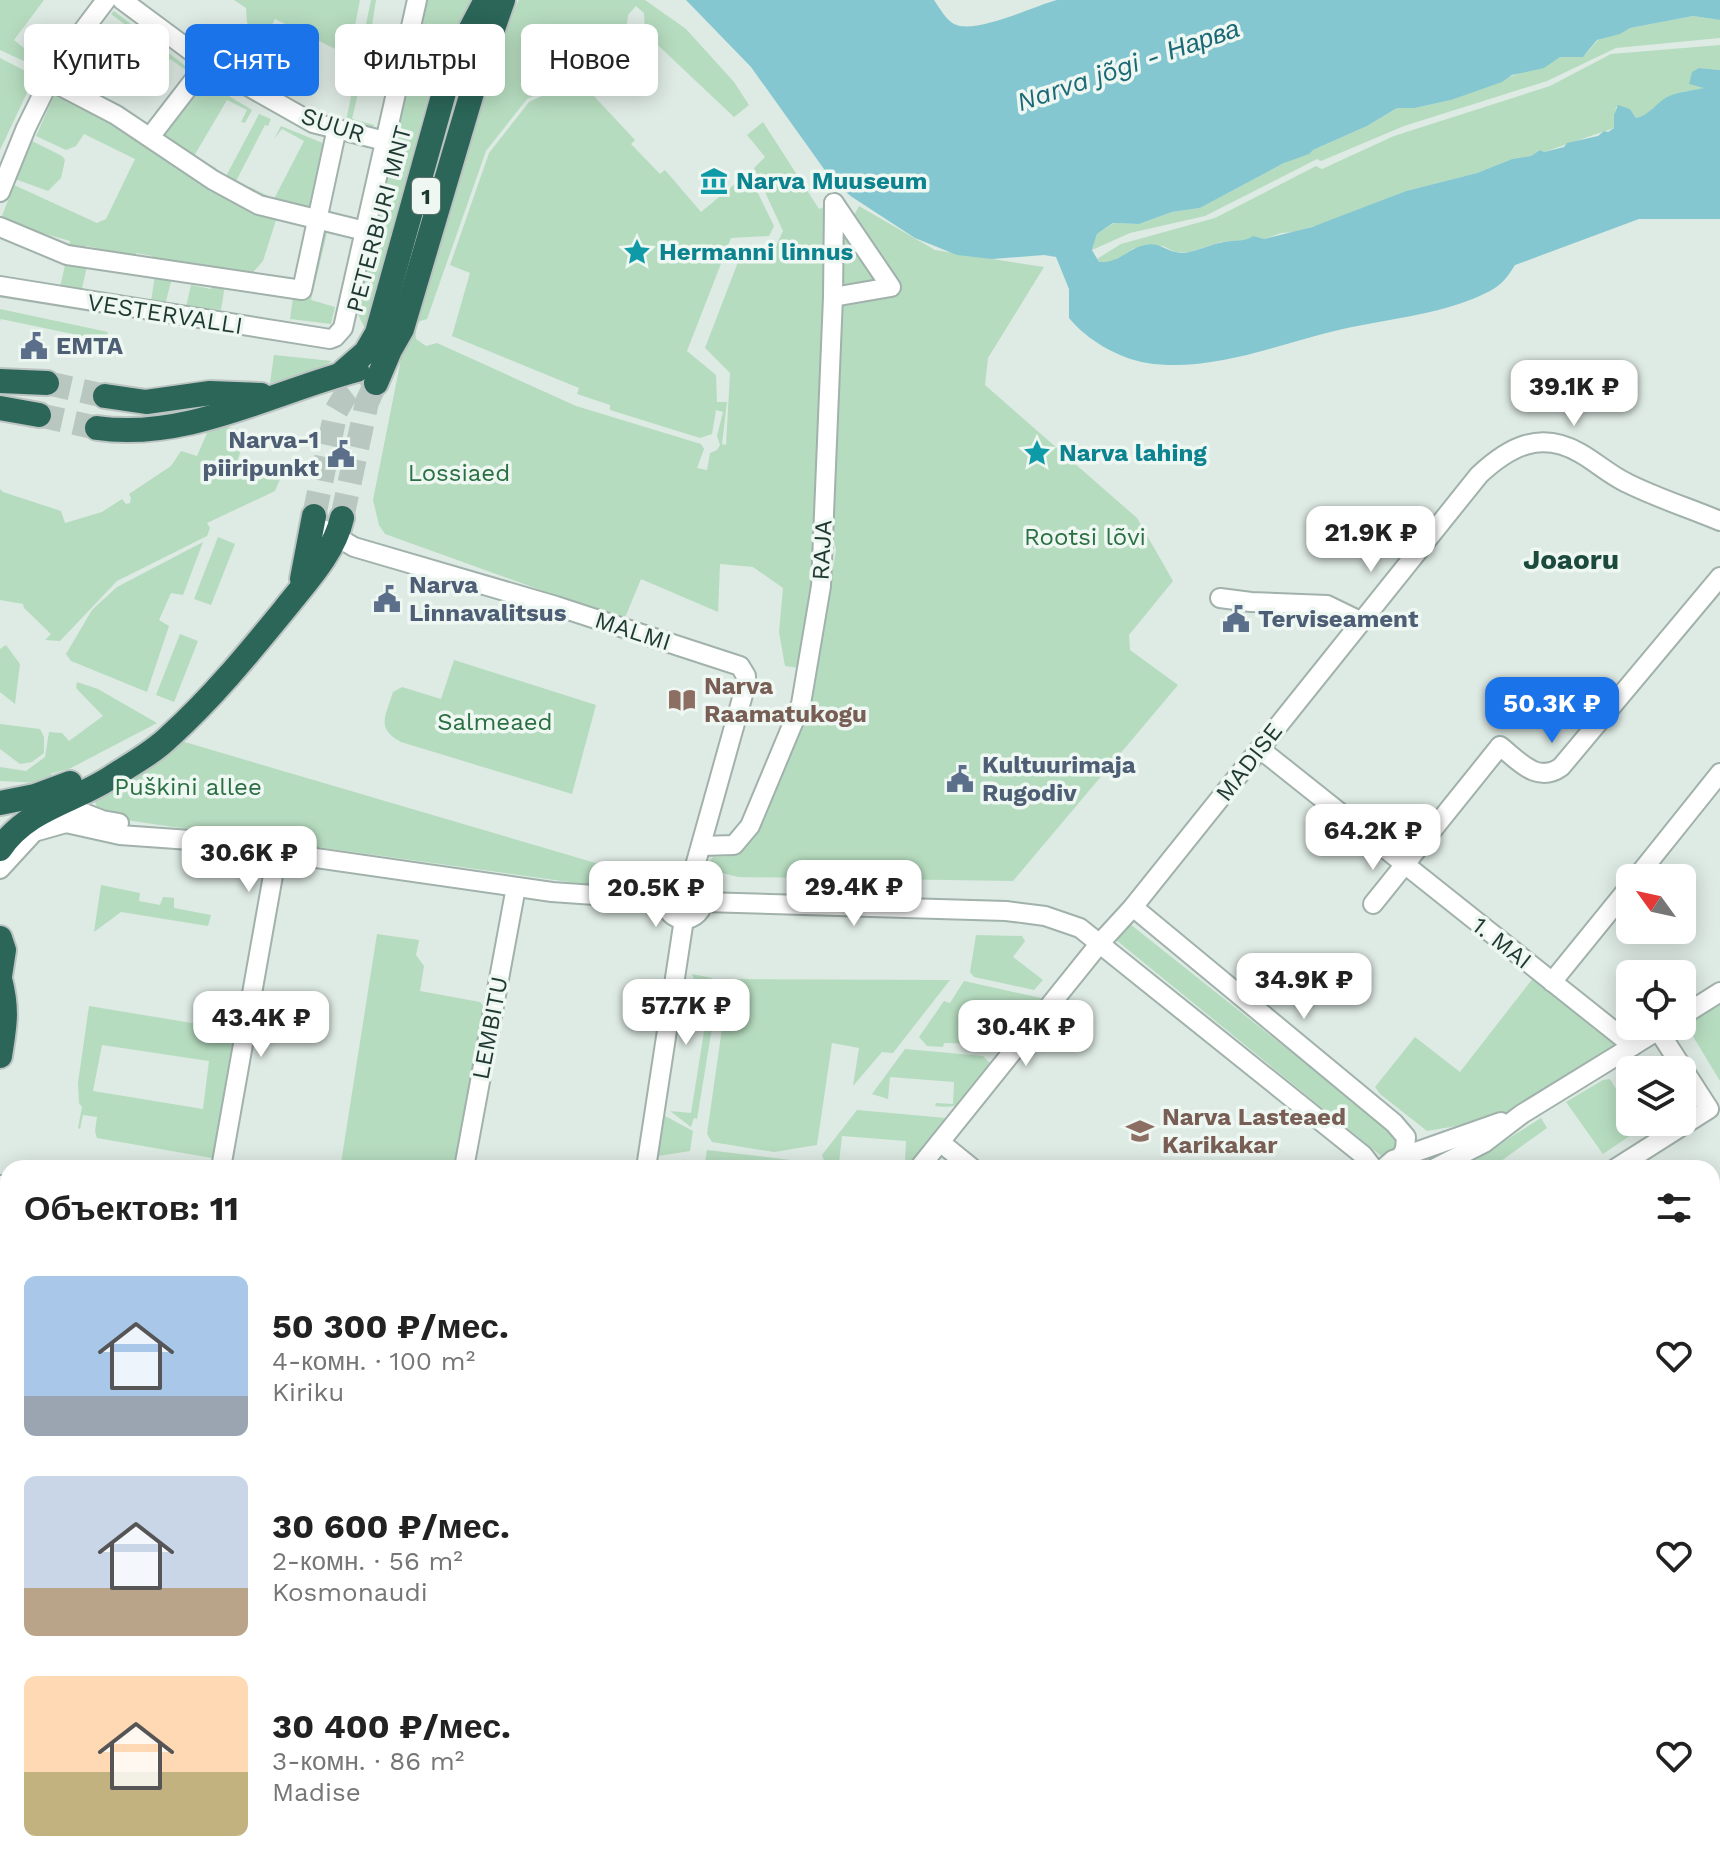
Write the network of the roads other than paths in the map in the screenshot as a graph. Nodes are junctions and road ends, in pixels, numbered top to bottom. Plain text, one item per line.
1 (106, 0) edge
2 (122, 0) edge
3 (417, 0) edge
4 (486, 0) edge
5 (503, 0) edge
6 (88, 24) edge
7 (473, 24) edge
8 (185, 47) edge
9 (185, 92) edge
10 (42, 96) edge
11 (80, 96) edge
12 (265, 96) edge
13 (443, 96) edge
14 (455, 96) edge
15 (337, 128) junction
16 (150, 137) junction
17 (385, 141) junction
18 (0, 192) edge
19 (317, 221) junction
20 (0, 227) edge
21 (365, 231) junction
22 (0, 286) edge
23 (833, 297) junction
24 (369, 369) junction
25 (0, 381) edge
26 (47, 383) tunnel mouth
27 (105, 396) tunnel mouth
28 (272, 397) junction
29 (0, 408) edge
30 (39, 415) tunnel mouth
31 (97, 428) tunnel mouth
32 (1720, 521) edge
33 (313, 522) joint
34 (345, 522) junction
35 (1720, 577) edge
36 (295, 596) junction
37 (1220, 598) dead end
38 (1360, 621) junction
39 (182, 723) junction
40 (1260, 749) junction
41 (1720, 773) edge
42 (0, 787) edge
43 (35, 796) junction
44 (0, 803) edge
45 (62, 803) junction
46 (163, 836) junction
47 (701, 846) junction
48 (0, 849) edge
49 (277, 853) junction
50 (1647, 864) edge
51 (1405, 866) junction
52 (0, 869) edge
53 (692, 883) junction
54 (516, 887) junction
55 (665, 900) junction
56 (703, 902) junction
57 (1616, 903) edge
58 (1373, 904) dead end
59 (1133, 907) junction
60 (684, 919) junction
61 (0, 938) edge
62 (1100, 943) junction
63 (0, 977) edge
64 (1552, 982) junction
65 (1720, 992) edge
66 (1696, 1007) edge
67 (1643, 1040) edge
68 (1669, 1040) edge
69 (1633, 1046) junction
70 (0, 1047) edge
71 (0, 1056) edge
72 (1522, 1114) junction
73 (940, 1142) junction
74 (222, 1160) edge
75 (465, 1160) edge
76 (647, 1160) edge
77 (925, 1160) edge
78 (962, 1160) edge
79 (1366, 1160) edge
80 (1395, 1160) edge
81 (1400, 1160) edge
82 (1451, 1160) edge
83 (1629, 1160) edge

1 - 6 street
2 - 8 street, SUUR
3 - 17 street
4 - 7 highway, PETERBURI MNT / 1
5 - 24 highway, 1
9 - 16 street
10 - 18 street
11 - 16 street
12 - 15 street, SUUR
13 - 24 highway, PETERBURI MNT
14 - 24 highway, PETERBURI MNT / 1
15 - 17 street, SUUR
15 - 19 street
16 - 19 street
17 - 21 street
19 - 20 street
19 - 21 street
21 - 22 street, VESTERVALLI
23 - 23 street, RAJA
23 - 47 street, RAJA
24 - 28 highway
25 - 26 highway
27 - 28 highway
28 - 31 highway
29 - 30 highway
32 - 38 street, MADISE
33 - 34 street, MALMI
33 - 36 highway
34 - 36 highway
34 - 47 street, MALMI
35 - 51 street
36 - 39 highway
37 - 38 street
38 - 40 street, MADISE
39 - 43 highway
39 - 45 highway
40 - 51 street, 1. MAI
40 - 59 street, MADISE
41 - 50 street
42 - 43 highway
43 - 44 highway
43 - 45 street
45 - 46 street
45 - 48 highway
46 - 49 street
46 - 52 street
47 - 53 street, MALMI
49 - 54 street
49 - 74 street
51 - 58 street
51 - 64 street, 1. MAI
53 - 55 street
53 - 56 street
54 - 55 street
54 - 75 street, LEMBITU
55 - 60 street
56 - 60 street
56 - 62 street
57 - 64 street
59 - 62 street, MADISE
59 - 80 street
60 - 76 street
61 - 63 highway
62 - 73 street, MADISE
62 - 79 street
63 - 70 highway
64 - 69 street, 1. MAI
65 - 66 street
67 - 69 street
68 - 83 street
69 - 72 street
70 - 71 highway
72 - 81 street
72 - 82 street
73 - 77 street, MADISE
73 - 78 street

